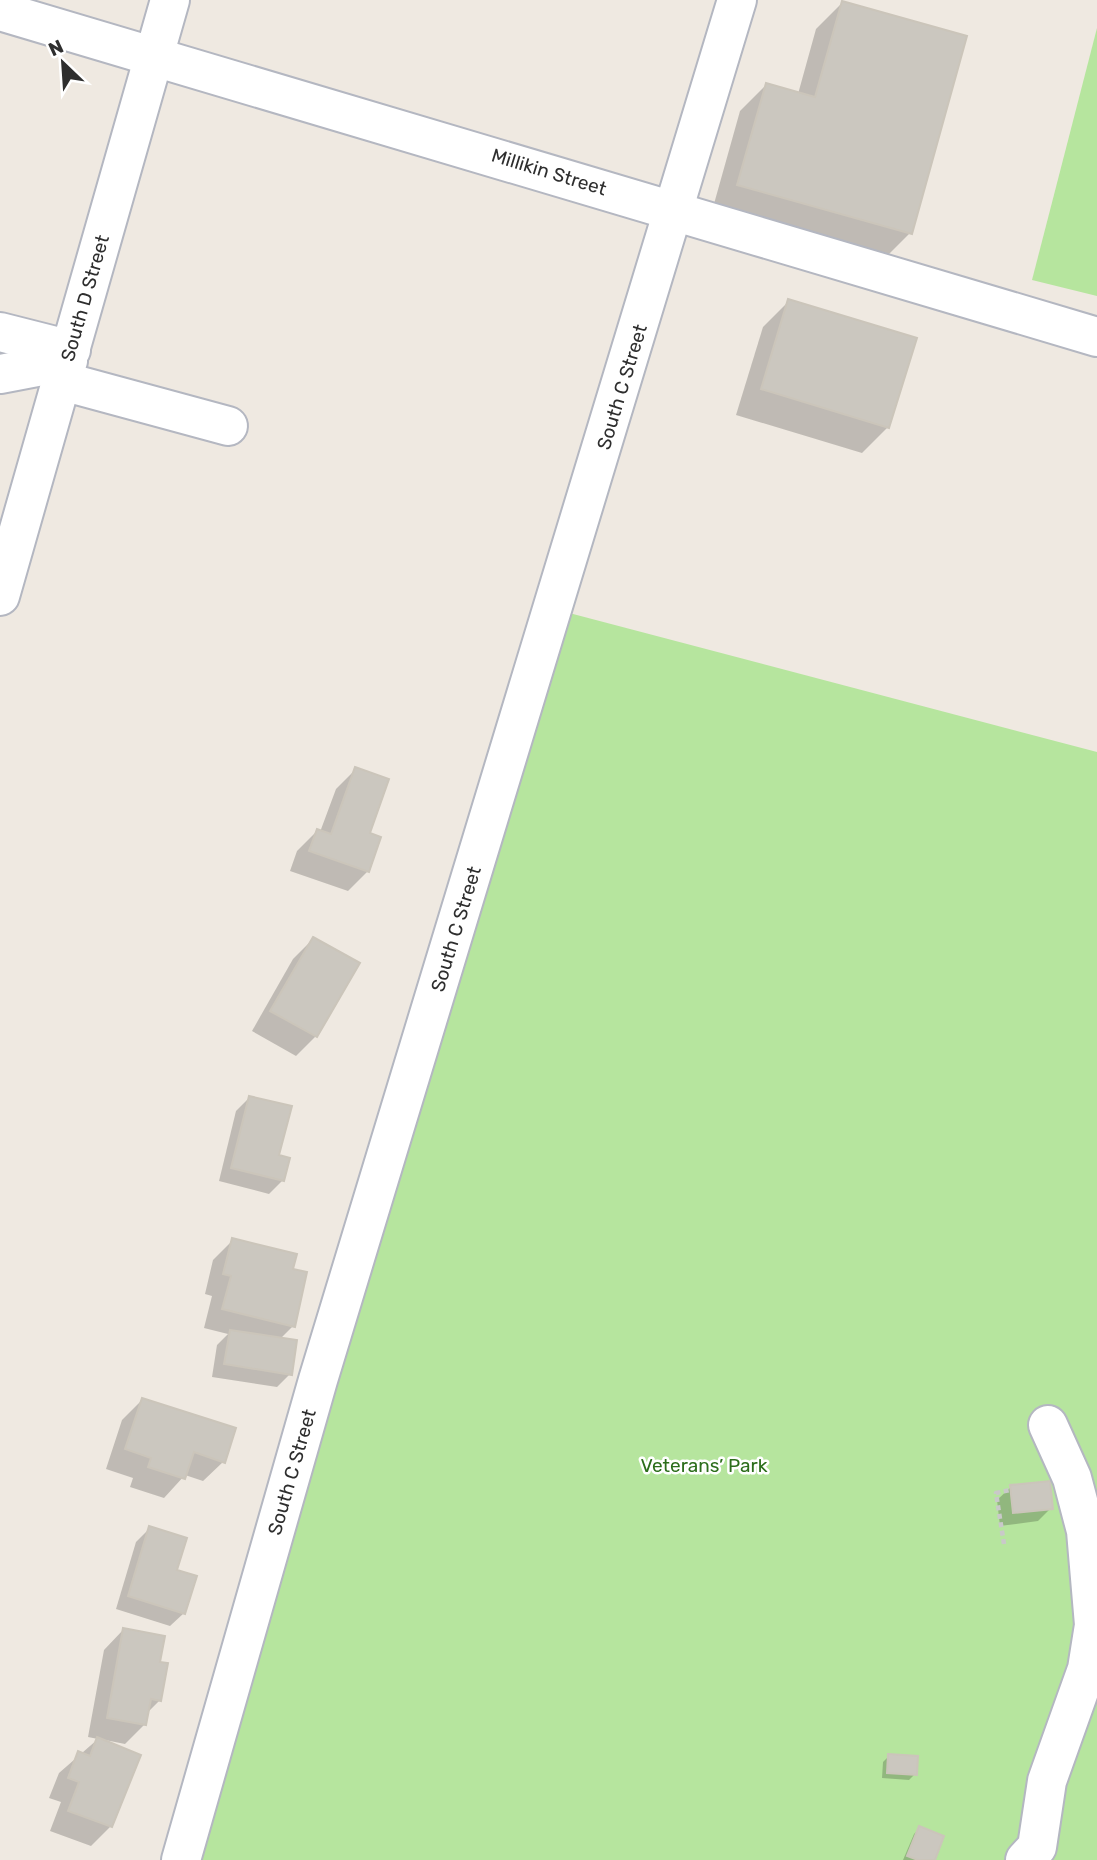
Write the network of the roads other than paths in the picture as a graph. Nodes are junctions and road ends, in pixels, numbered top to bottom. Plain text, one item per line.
1 (170, 0) edge
2 (737, 0) edge
3 (0, 11) edge
4 (153, 54) junction
5 (675, 210) junction
6 (0, 332) edge
7 (1097, 337) edge
8 (67, 364) junction
9 (0, 374) edge
10 (228, 426) dead end
11 (0, 596) edge
12 (1048, 1425) dead end
13 (181, 1860) edge
14 (1025, 1860) edge

1 - 4 street, South D Street
2 - 5 street, South C Street
3 - 4 street, Millikin Street
4 - 5 street, Millikin Street
4 - 8 street, South D Street
5 - 7 street, Millikin Street
5 - 13 street, South C Street
6 - 8 street
8 - 9 street
8 - 10 street
8 - 11 street, South D Street
12 - 14 street

